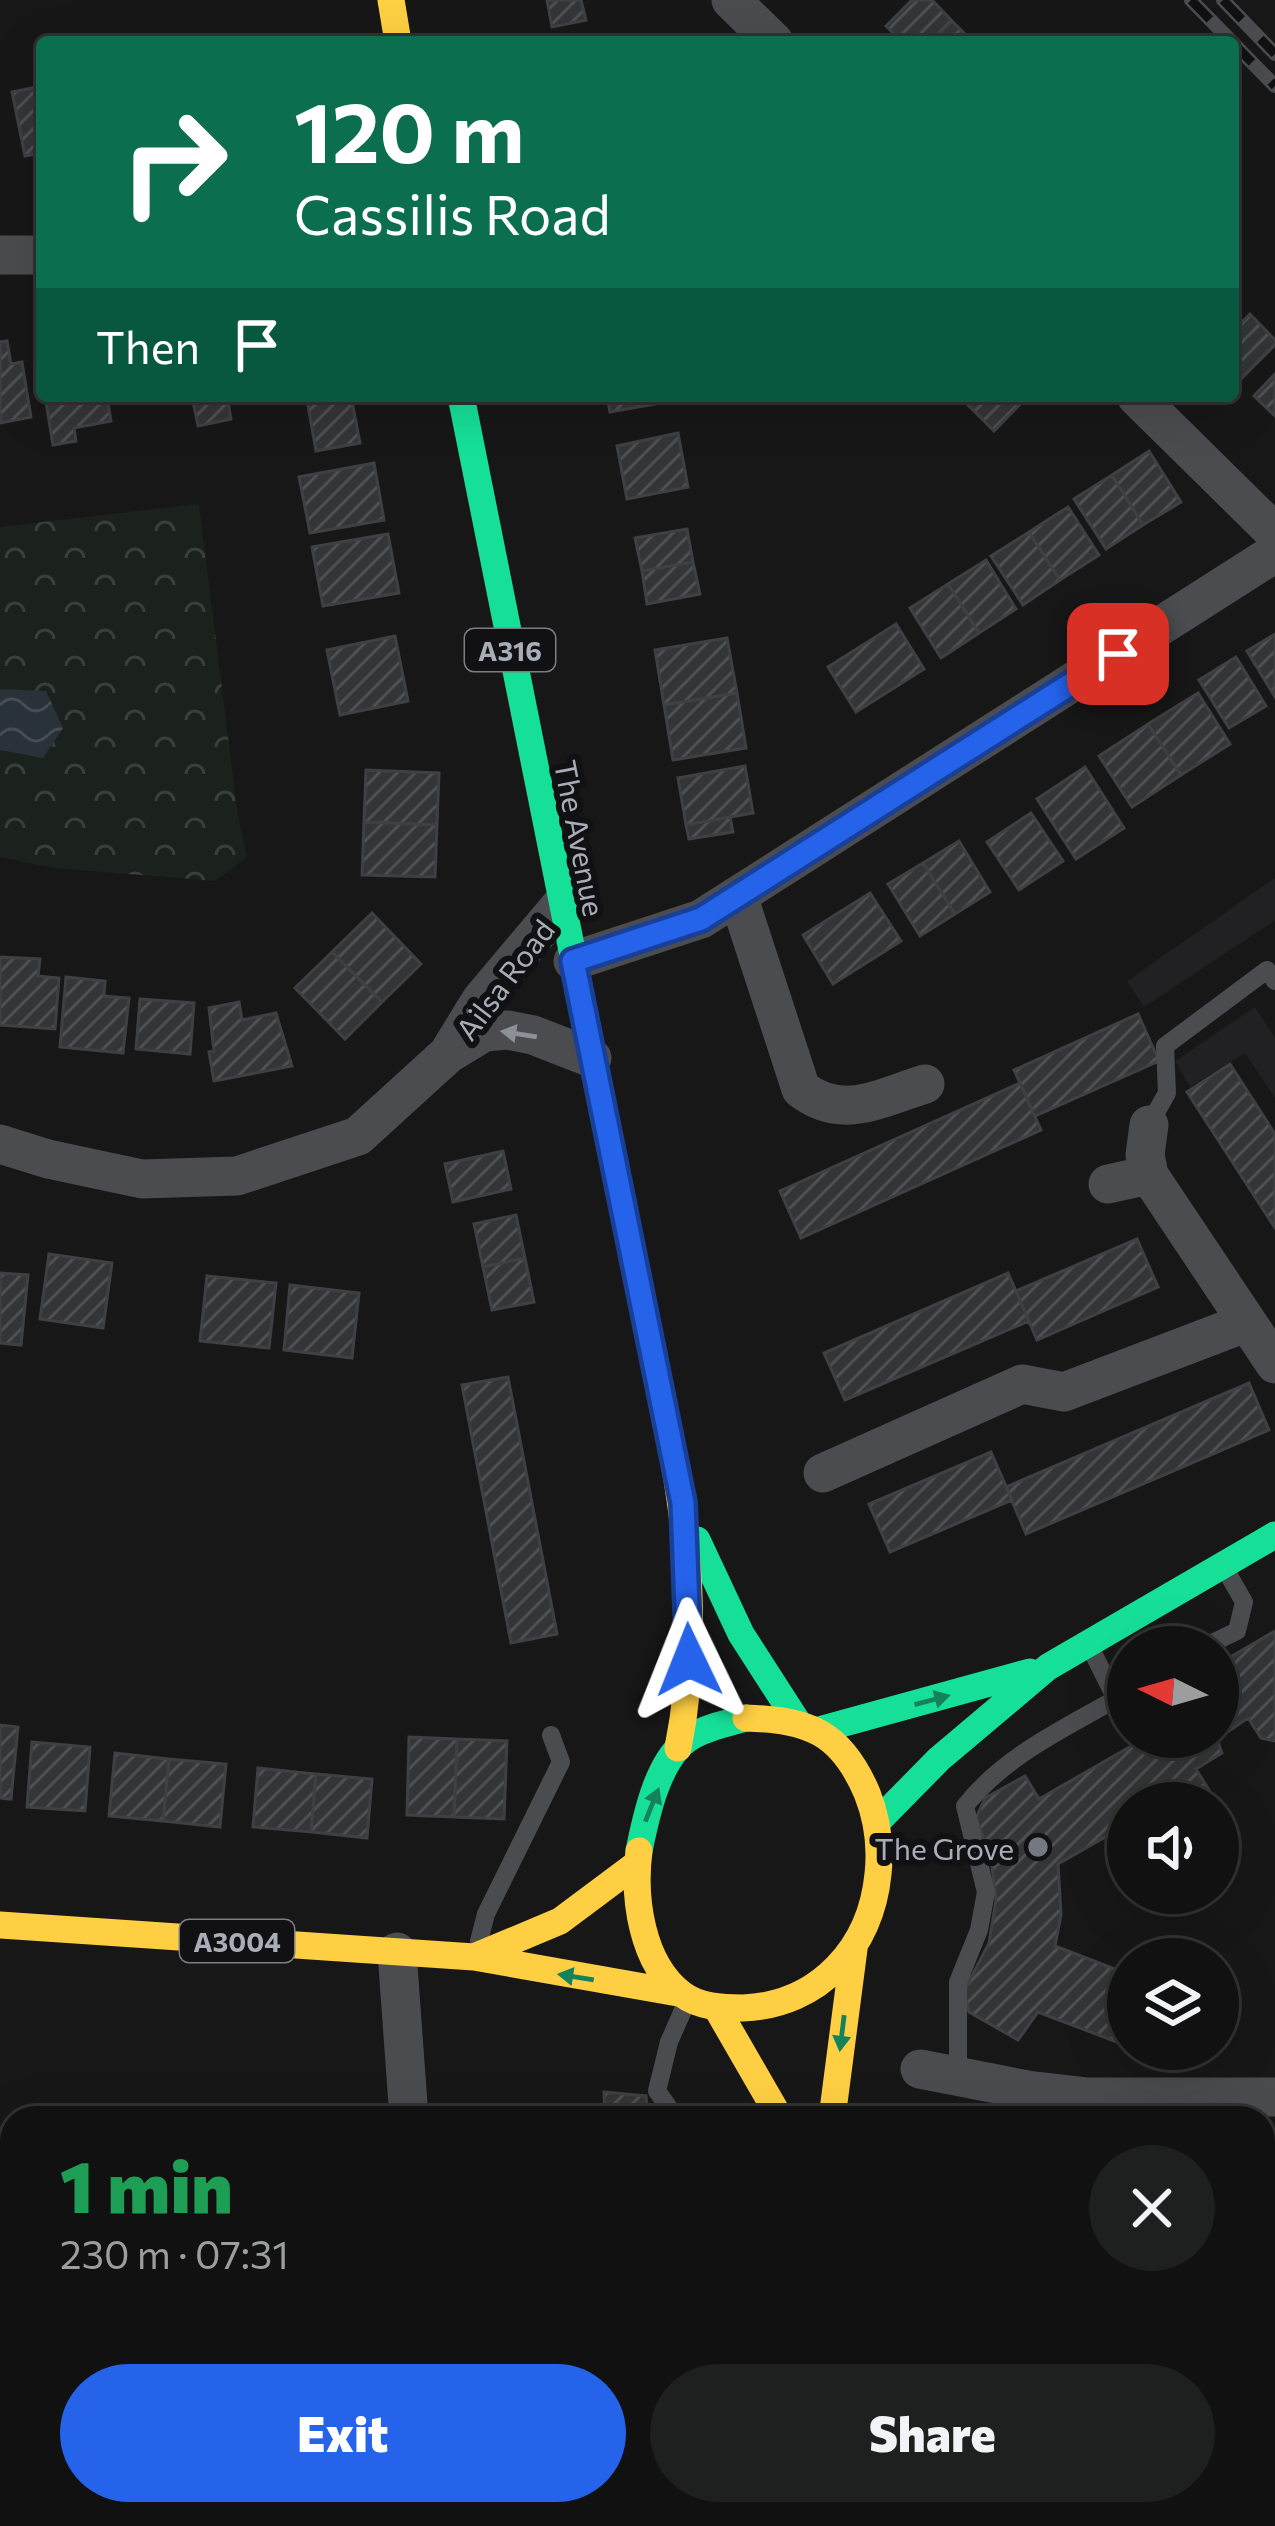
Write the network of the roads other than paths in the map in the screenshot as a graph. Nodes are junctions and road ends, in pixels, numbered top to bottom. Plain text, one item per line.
1 (391, 0) edge
2 (731, 0) edge
3 (397, 36) edge
4 (768, 36) edge
5 (0, 255) edge
6 (36, 255) edge
7 (462, 402) edge
8 (1142, 402) edge
9 (1275, 532) edge
10 (1275, 553) edge
11 (738, 896) junction
12 (561, 905) junction
13 (573, 961) junction
14 (1275, 981) edge
15 (448, 1054) junction
16 (592, 1058) junction
17 (926, 1084) dead end
18 (1149, 1125) joint
19 (0, 1144) edge
20 (1149, 1175) junction
21 (1108, 1184) dead end
22 (1245, 1323) junction
23 (1275, 1364) edge
24 (822, 1473) dead end
25 (683, 1503) junction
26 (1275, 1535) edge
27 (1223, 1565) junction
28 (1238, 1626) edge
29 (1089, 1644) junction
30 (1048, 1667) junction
31 (1107, 1672) edge
32 (1107, 1704) edge
33 (808, 1725) junction
34 (551, 1735) dead end
35 (678, 1748) junction
36 (878, 1821) junction
37 (635, 1865) junction
38 (0, 1925) edge
39 (854, 1949) junction
40 (397, 1952) junction
41 (474, 1957) junction
42 (683, 1995) junction
43 (716, 2007) junction
44 (939, 2073) joint
45 (1275, 2097) edge
46 (408, 2106) edge
47 (668, 2106) edge
48 (774, 2106) edge
49 (834, 2106) edge

1 - 3 main road
2 - 4 street
5 - 6 street
7 - 12 main road, The Avenue / A316
8 - 9 street
10 - 11 street
11 - 13 street
11 - 17 street
12 - 13 main road, The Avenue / A316
12 - 15 street, Ailsa Road
13 - 16 main road, The Avenue / A316
14 - 18 lane
16 -> 15 street, Ailsa Road
15 - 19 street, Ailsa Road
16 - 25 main road, The Avenue / A316
18 - 20 street
20 - 21 street
20 - 22 street
22 - 23 street
22 - 24 street
25 - 33 main road, The Avenue / A316
25 - 35 main road, The Avenue / A316
26 - 27 main road
27 - 28 lane
27 - 29 main road
29 - 30 main road
29 - 31 lane
33 -> 30 main road
30 - 36 main road
32 - 44 lane
33 - 35 main road
33 - 36 main road
34 - 41 lane
37 -> 35 main road
36 - 39 main road
37 - 41 main road, A3004
37 - 42 main road
38 - 40 main road, A3004
39 - 43 main road
39 -> 49 main road
40 - 41 main road, A3004
40 - 46 street
42 -> 41 main road, A3004
42 - 43 main road
42 - 47 lane
43 - 48 main road
44 - 45 street

